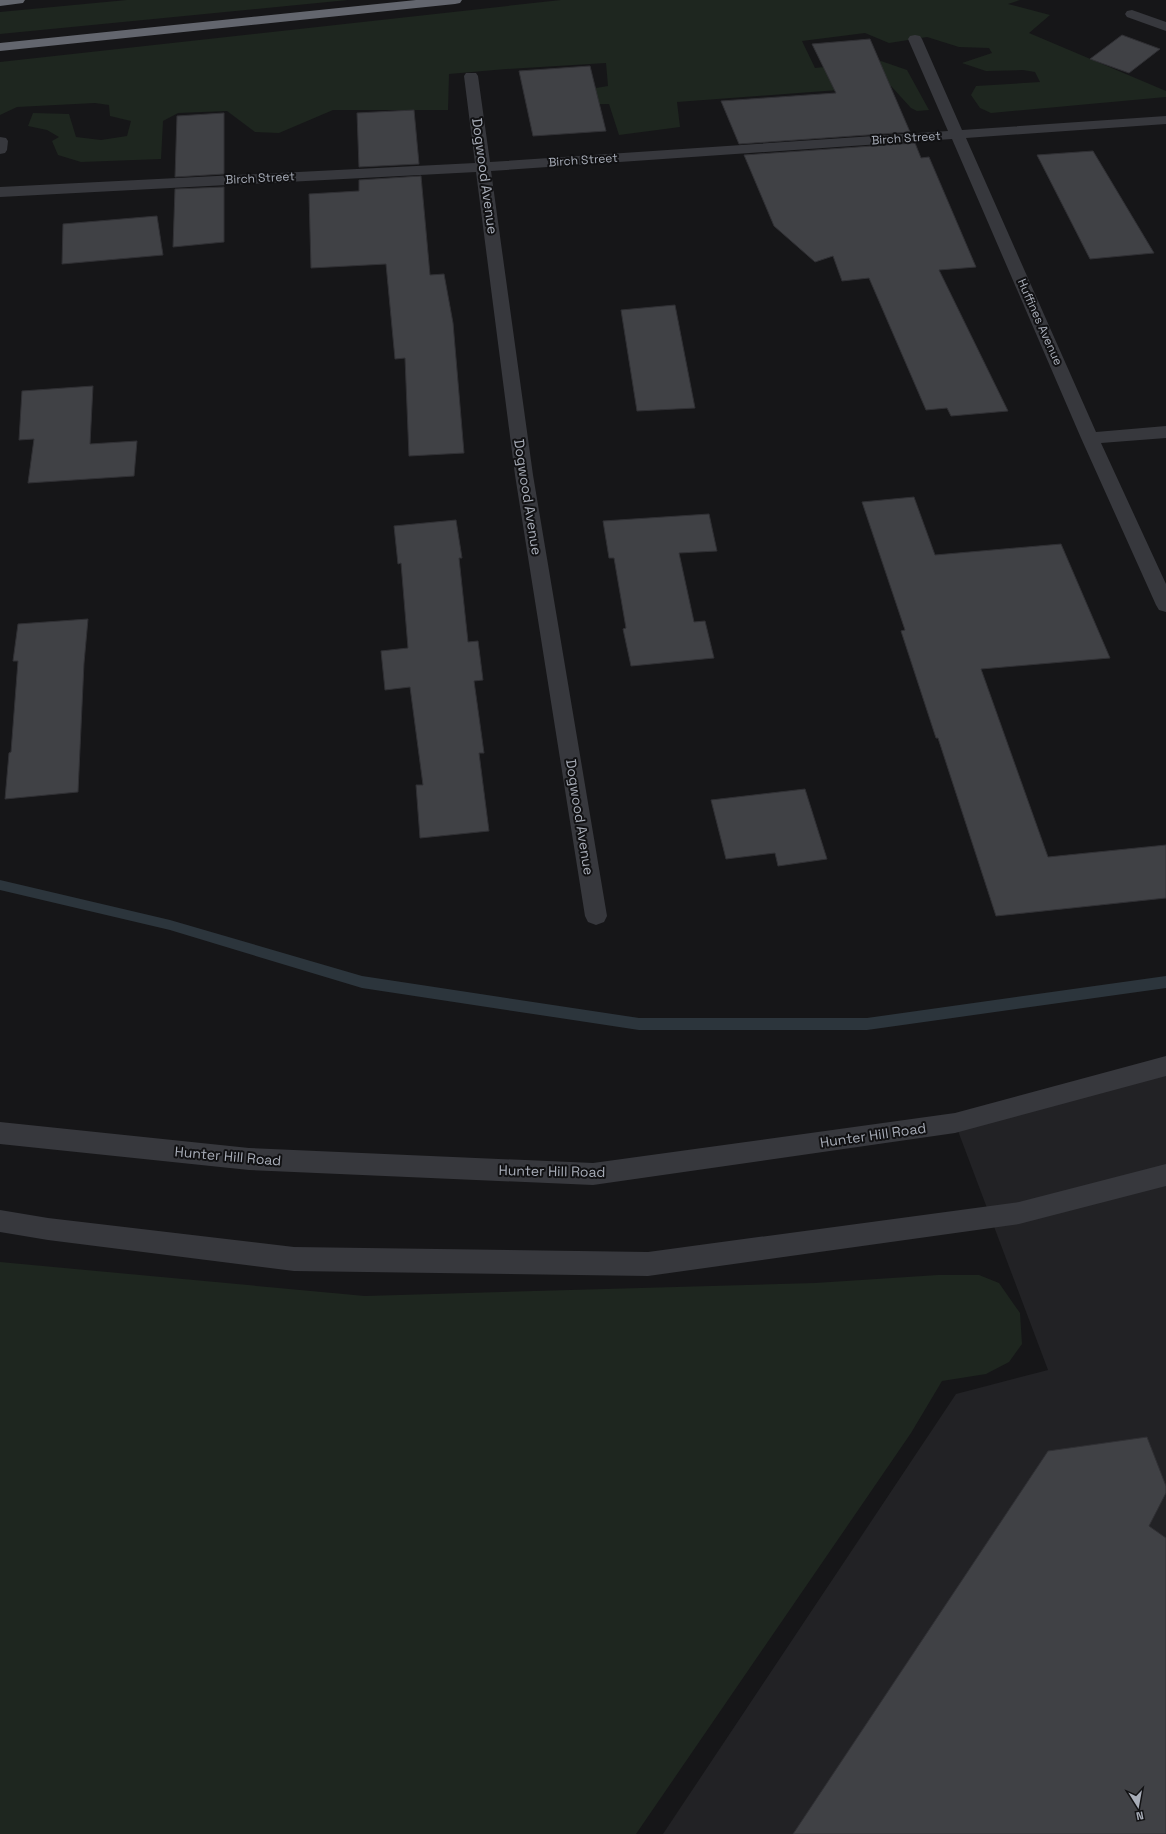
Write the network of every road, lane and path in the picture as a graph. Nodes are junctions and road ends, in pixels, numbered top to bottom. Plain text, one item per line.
1 (18, 0) edge
2 (455, 0) edge
3 (0, 2) edge
4 (1132, 14) dead end
5 (1166, 27) edge
6 (915, 39) dead end
7 (0, 46) edge
8 (471, 76) dead end
9 (1166, 120) edge
10 (957, 134) junction
11 (484, 167) junction
12 (0, 192) edge
13 (1166, 432) edge
14 (1090, 438) junction
15 (1166, 605) edge
16 (596, 916) dead end
17 (1166, 1066) edge
18 (0, 1133) edge
19 (1166, 1175) edge
20 (0, 1221) edge

1 - 3 highway
2 - 7 highway
4 - 5 street
6 - 10 street, Huffines Avenue
8 - 11 street, Dogwood Avenue
9 - 10 street, Birch Street
10 - 11 street, Birch Street
10 - 14 street, Huffines Avenue
11 - 12 street, Birch Street
11 - 16 street, Dogwood Avenue
13 - 14 street
14 - 15 street, Huffines Avenue
17 - 18 street, Hunter Hill Road
19 - 20 street

